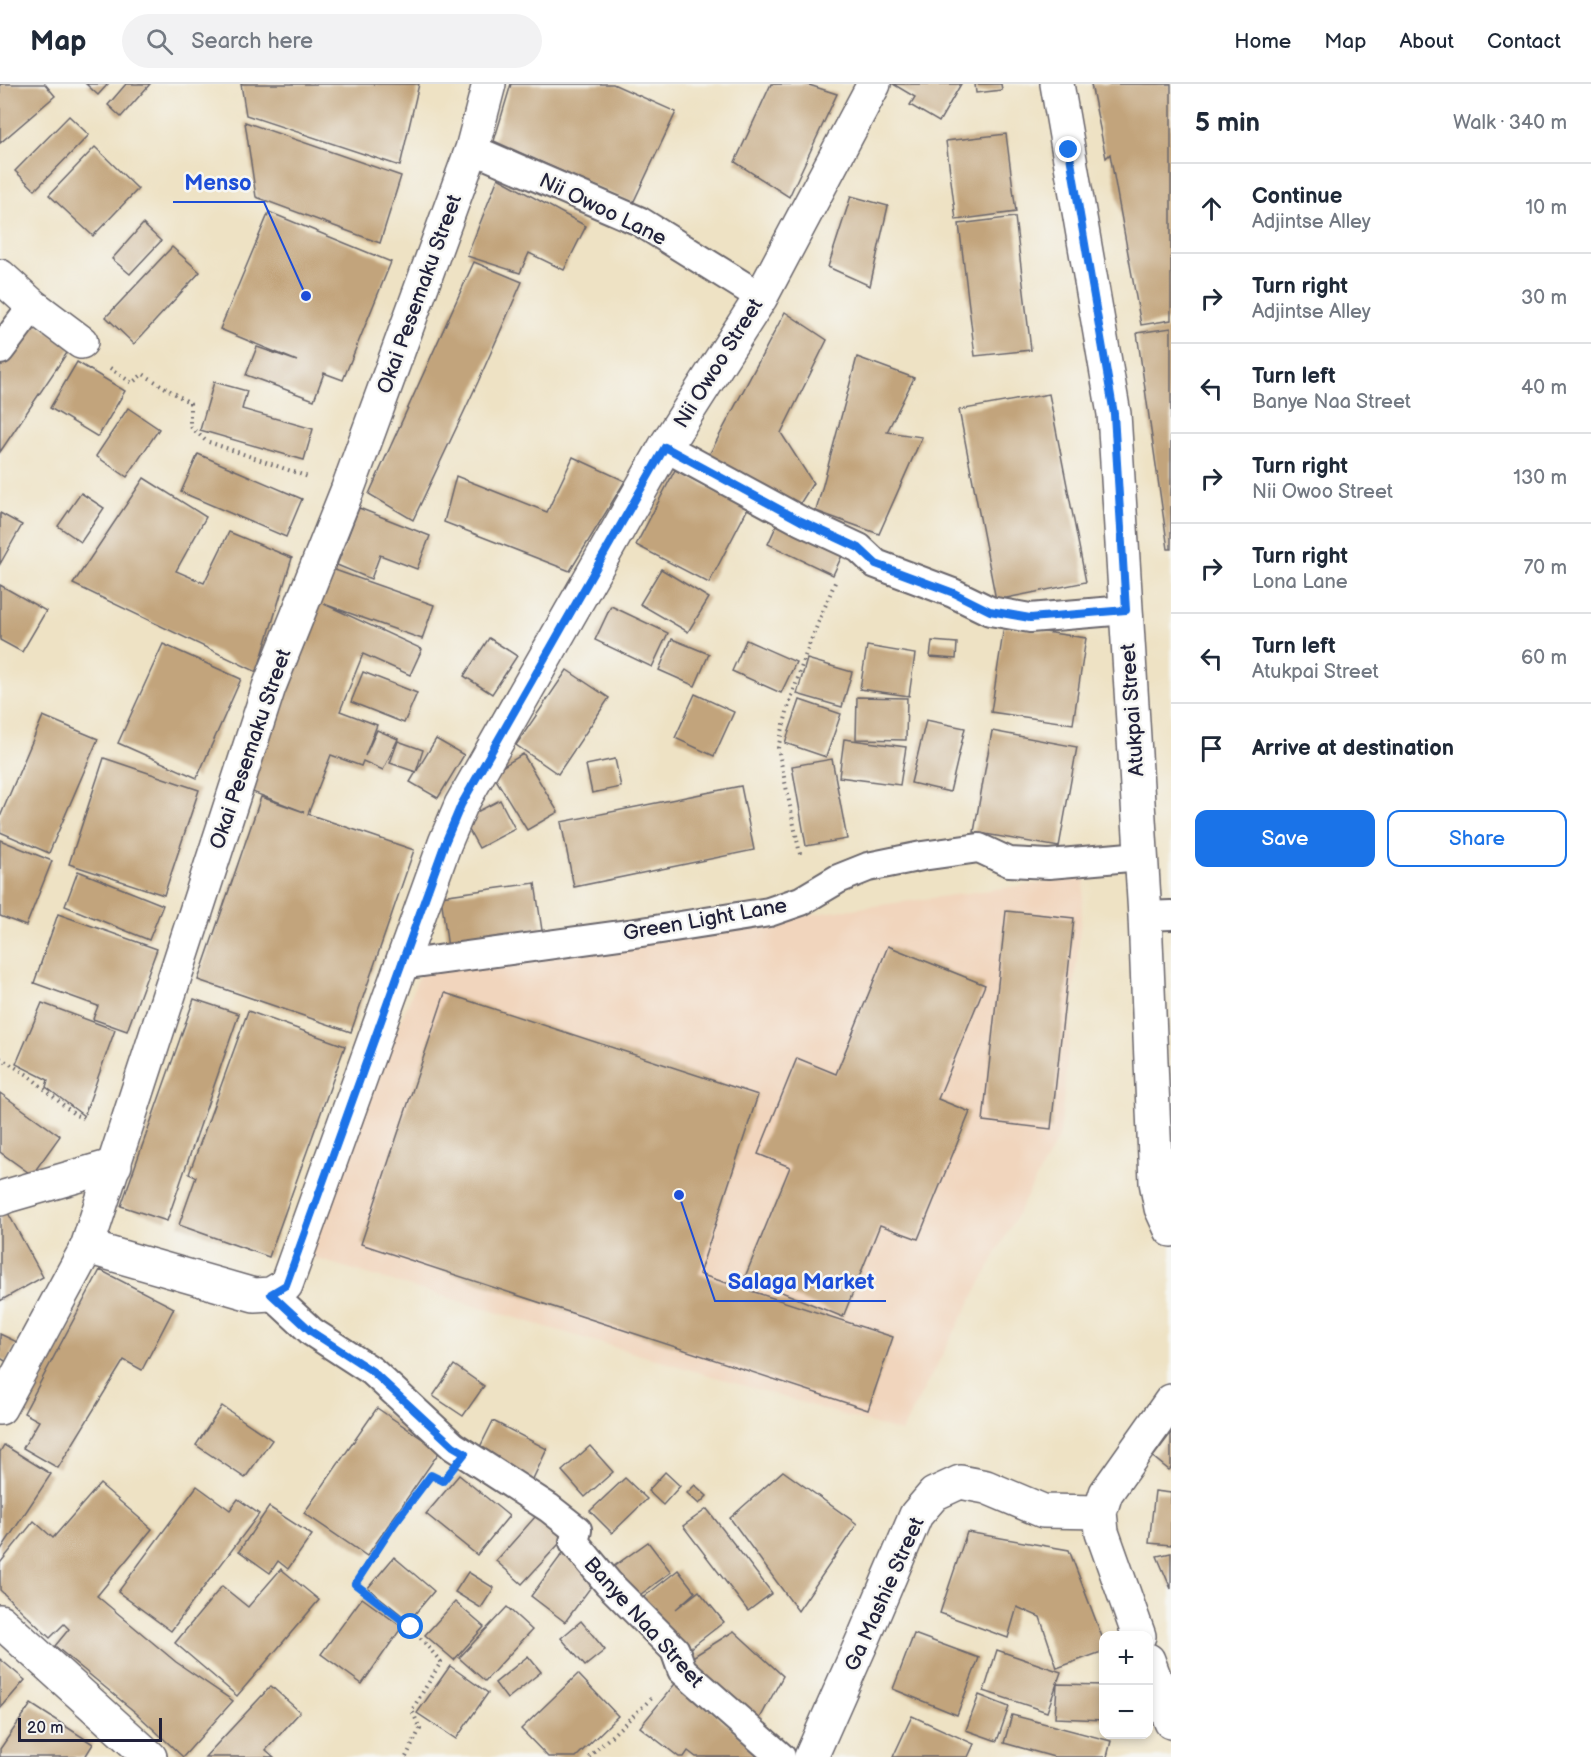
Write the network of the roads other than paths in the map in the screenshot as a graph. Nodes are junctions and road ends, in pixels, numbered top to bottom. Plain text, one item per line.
1 (489, 84) edge
2 (874, 84) edge
3 (1057, 84) edge
4 (472, 149) junction
5 (0, 276) edge
6 (761, 297) junction
7 (33, 306) junction
8 (81, 342) road end
9 (0, 350) edge
10 (665, 447) junction
11 (1126, 610) junction
12 (1142, 855) junction
13 (1158, 916) edge
14 (401, 965) junction
15 (1160, 1032) edge
16 (120, 1150) junction
17 (0, 1199) edge
18 (1171, 1230) edge
19 (87, 1247) junction
20 (271, 1294) junction
21 (1171, 1401) edge
22 (0, 1408) edge
23 (1100, 1512) junction
24 (0, 1622) edge
25 (1139, 1631) edge
26 (1153, 1671) edge
27 (1171, 1722) edge
28 (150, 1757) edge
29 (781, 1757) edge
30 (811, 1757) edge

1 - 4 street, Okai Pesemaku Street
2 - 6 street, Nii Owoo Street
3 - 11 street, Atukpai Street
4 - 6 lane, Nii Owoo Lane
4 - 16 street, Okai Pesemaku Street
5 - 7 street
6 - 10 street, Nii Owoo Street
7 - 8 street
7 - 9 lane
10 - 11 lane
10 - 14 street, Nii Owoo Street
11 - 12 street, Atukpai Street
12 - 13 street, Atukpai Street
12 - 14 lane, Green Light Lane
13 - 15 street, Atukpai Street
14 - 20 street, Nii Owoo Street
15 - 18 street, Atukpai Street
16 - 17 street
16 - 19 street, Okai Pesemaku Street
19 - 20 street
19 - 22 street, Okai Pesemaku Street
20 - 29 lane, Banye Naa Street
21 - 23 street
23 - 25 street
23 - 30 street, Ga Mashie Street
24 - 28 street
26 - 27 street

